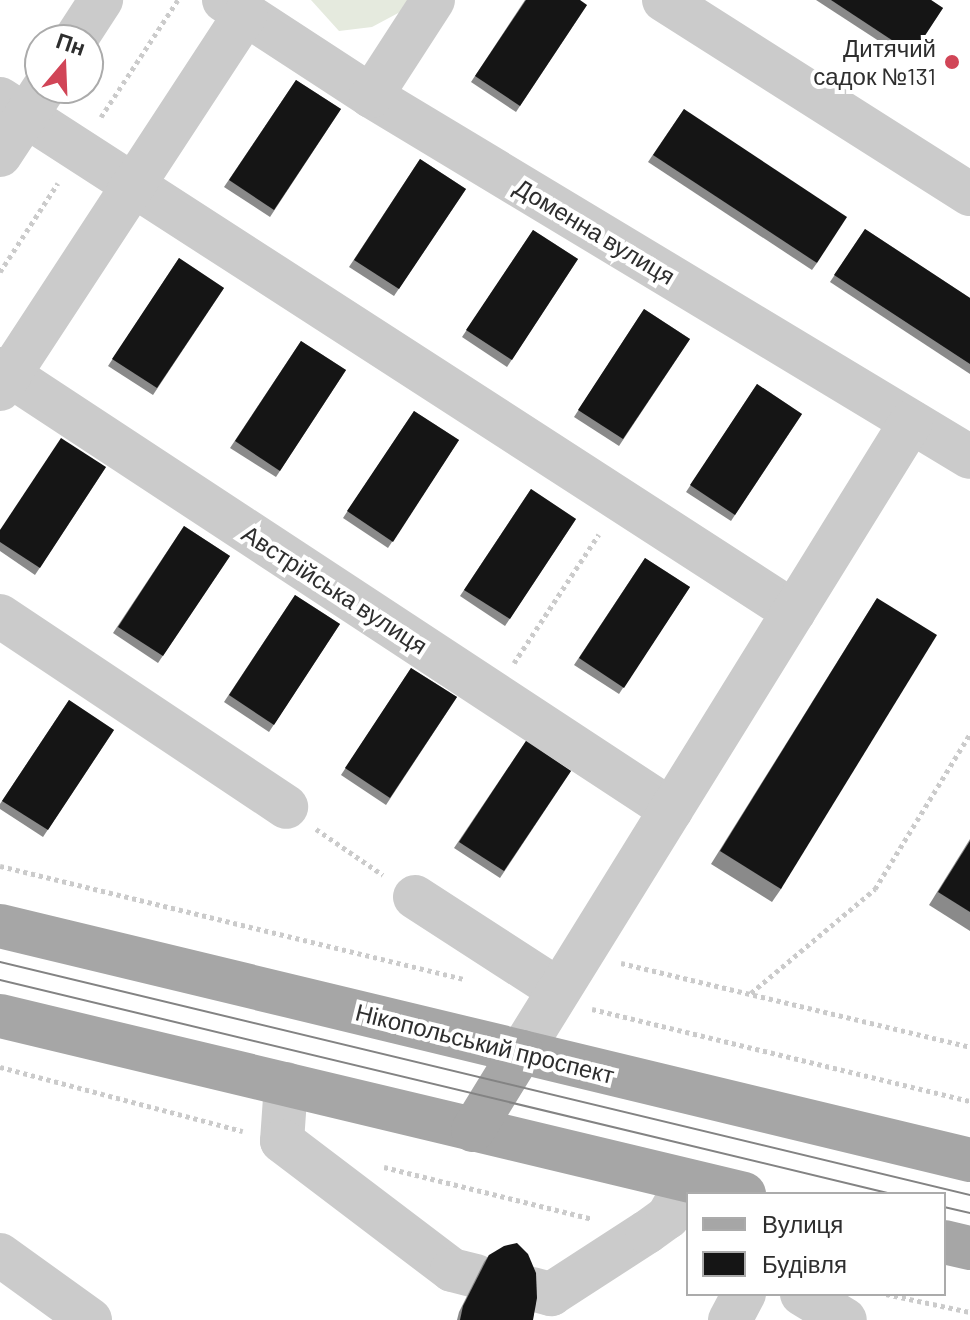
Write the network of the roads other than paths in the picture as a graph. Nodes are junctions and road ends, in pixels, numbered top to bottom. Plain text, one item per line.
1 (101, 0) edge
2 (433, 0) edge
3 (664, 0) edge
4 (234, 7) edge
5 (85, 24) edge
6 (371, 96) junction
7 (23, 101) edge
8 (0, 155) edge
9 (133, 185) junction
10 (970, 194) edge
11 (3, 378) edge
12 (911, 422) junction
13 (970, 457) edge
14 (794, 612) junction
15 (0, 616) edge
16 (286, 807) road end
17 (671, 810) junction
18 (415, 897) road end
19 (0, 926) edge
20 (570, 972) junction
21 (0, 1016) edge
22 (521, 1052) junction
23 (286, 1084) junction
24 (473, 1130) junction
25 (970, 1160) edge
26 (717, 1189) edge
27 (686, 1207) edge
28 (946, 1242) edge
29 (970, 1248) edge
30 (0, 1255) edge
31 (464, 1273) dead end
32 (541, 1291) dead end
33 (743, 1296) edge
34 (805, 1296) edge
35 (90, 1320) edge
36 (730, 1320) edge
37 (845, 1320) edge

1 - 5 street
2 - 6 street
3 - 10 street
4 - 6 street, Доменна вулиця
4 - 9 street
6 - 12 street, Доменна вулиця
7 - 8 street
7 - 9 street
9 - 11 street
9 - 14 street
11 - 17 street, Австрійська вулиця
12 - 13 street, Доменна вулиця
12 - 14 street
14 - 17 street
15 - 16 street
17 - 20 street
18 - 20 street
19 - 22 main road, Нікопольський проспект
20 - 22 street
21 - 23 main road
22 - 24 main road
22 - 25 main road, Нікопольський проспект
23 - 24 main road
23 - 31 street
24 - 26 main road
27 - 32 street
28 - 29 main road
30 - 35 street
33 - 36 street
34 - 37 street

